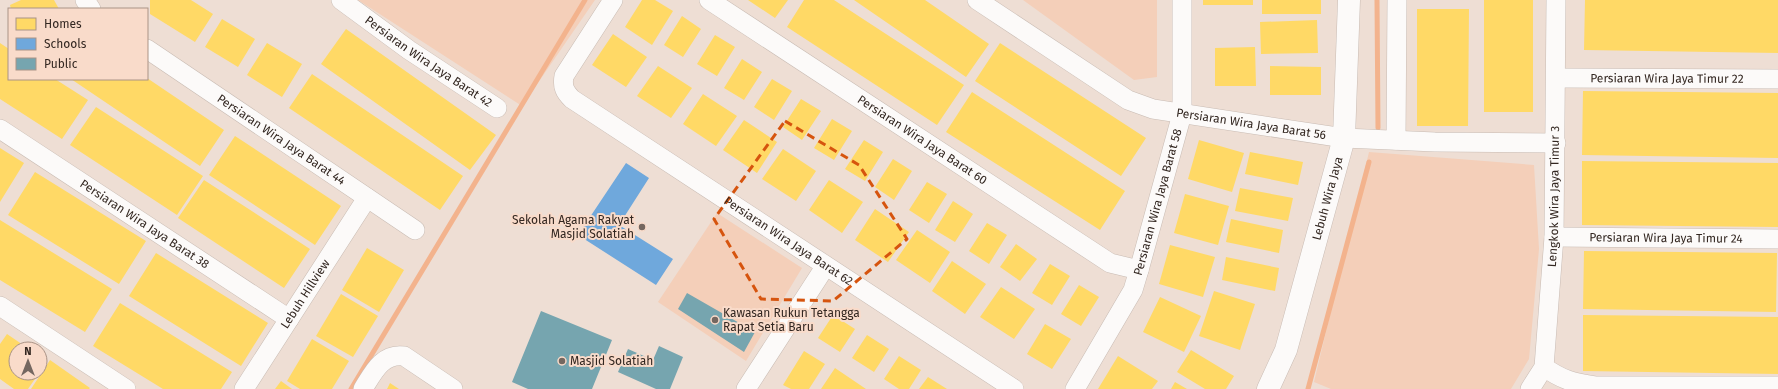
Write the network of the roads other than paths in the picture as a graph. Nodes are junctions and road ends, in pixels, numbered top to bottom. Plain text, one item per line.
1 (341, 0) edge
2 (612, 0) edge
3 (709, 0) edge
4 (978, 0) edge
5 (1182, 0) edge
6 (1349, 0) edge
7 (1397, 0) edge
8 (1556, 0) edge
9 (148, 50) edge
10 (1556, 78) junction
11 (1778, 79) edge
12 (498, 108) dead end
13 (1182, 114) junction
14 (0, 129) edge
15 (1344, 138) junction
16 (1396, 140) junction
17 (1556, 143) junction
18 (367, 198) junction
19 (414, 230) dead end
20 (1554, 237) junction
21 (1778, 239) edge
22 (825, 267) junction
23 (1139, 270) junction
24 (0, 306) edge
25 (289, 319) junction
26 (1544, 367) junction
27 (1778, 386) edge
28 (126, 389) edge
29 (244, 389) edge
30 (363, 389) edge
31 (452, 389) edge
32 (746, 389) edge
33 (1014, 389) edge
34 (1075, 389) edge
35 (1268, 389) edge
36 (1530, 389) edge

1 - 12 street, Persiaran Wira Jaya Barat 42
2 - 22 street, Persiaran Wira Jaya Barat 62
3 - 23 street, Persiaran Wira Jaya Barat 60
4 - 13 street, Persiaran Wira Jaya Barat 56
5 - 13 street, Persiaran Wira Jaya Barat 58
6 - 15 street, Lebuh Wira Jaya
7 - 16 street
8 - 10 street, Lengkok Wira Jaya Timur 3
9 - 18 street, Persiaran Wira Jaya Barat 44
10 - 11 street, Persiaran Wira Jaya Timur 22
10 - 17 street, Lengkok Wira Jaya Timur 3
13 - 15 street, Persiaran Wira Jaya Barat 56
13 - 23 street, Persiaran Wira Jaya Barat 58
14 - 25 street, Persiaran Wira Jaya Barat 38
15 - 16 street, Persiaran Wira Jaya Barat 56
15 - 35 street, Lebuh Wira Jaya
16 - 17 street, Persiaran Wira Jaya Barat 56
17 - 20 street, Lengkok Wira Jaya Timur 3
18 - 19 street, Persiaran Wira Jaya Barat 44
18 - 25 street, Lebuh Hillview
20 - 21 street, Persiaran Wira Jaya Timur 24
20 - 26 street, Lengkok Wira Jaya Timur 3
22 - 32 street
22 - 33 street, Persiaran Wira Jaya Barat 62
23 - 34 street, Persiaran Wira Jaya Barat 58
24 - 28 street
25 - 29 street, Lebuh Hillview
26 - 27 street
26 - 36 street, Lengkok Wira Jaya Timur 3
30 - 31 street

